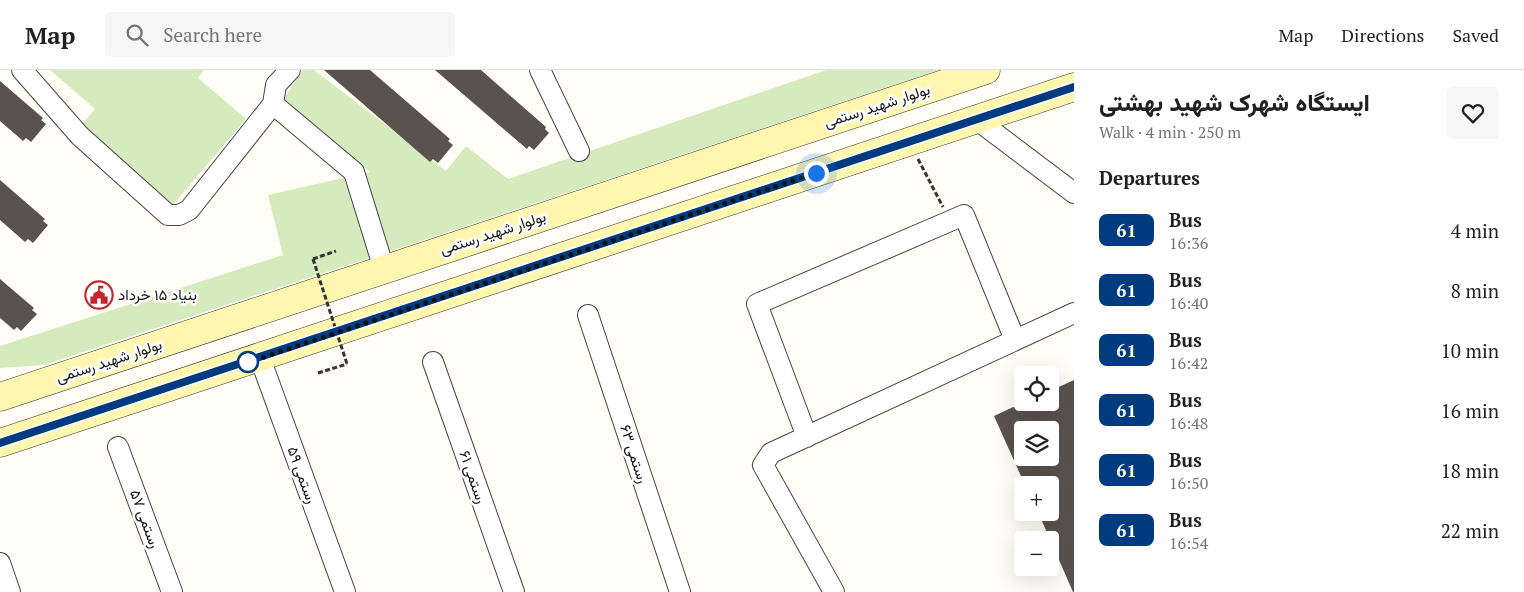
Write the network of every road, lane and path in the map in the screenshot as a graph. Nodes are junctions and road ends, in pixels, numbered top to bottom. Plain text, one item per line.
1 (22, 70) edge
2 (290, 70) edge
3 (979, 71) edge
4 (547, 72) edge
5 (1074, 87) edge
6 (273, 104) junction
7 (976, 120) junction
8 (909, 142) junction
9 (579, 151) dead end
10 (1074, 193) edge
11 (950, 221) junction
12 (336, 251) dead end
13 (384, 269) junction
14 (1074, 313) edge
15 (588, 315) dead end
16 (1015, 340) junction
17 (260, 358) junction
18 (432, 362) dead end
19 (318, 373) dead end
20 (2, 395) edge
21 (807, 436) junction
22 (0, 444) edge
23 (118, 447) dead end
24 (0, 563) edge
25 (10, 592) edge
26 (172, 592) edge
27 (345, 592) edge
28 (514, 592) edge
29 (680, 592) edge
30 (834, 592) edge

1 - 6 street
2 - 6 street
3 - 13 main road, بولوار شهید رستمی
4 - 9 street
5 - 7 main road
6 - 13 street
7 - 8 main road
7 - 10 street
8 - 11 path
8 - 17 main road
11 - 16 street
11 - 21 street
12 - 19 path, bridge
13 - 20 main road, بولوار شهید رستمی
14 - 16 street
15 - 29 street, رستمی ۶۳
16 - 21 street
17 - 22 main road
17 - 27 street, رستمی ۵۹
18 - 28 street, رستمی ۶۱
21 - 30 street
23 - 26 street, رستمی ۵۷
24 - 25 street

